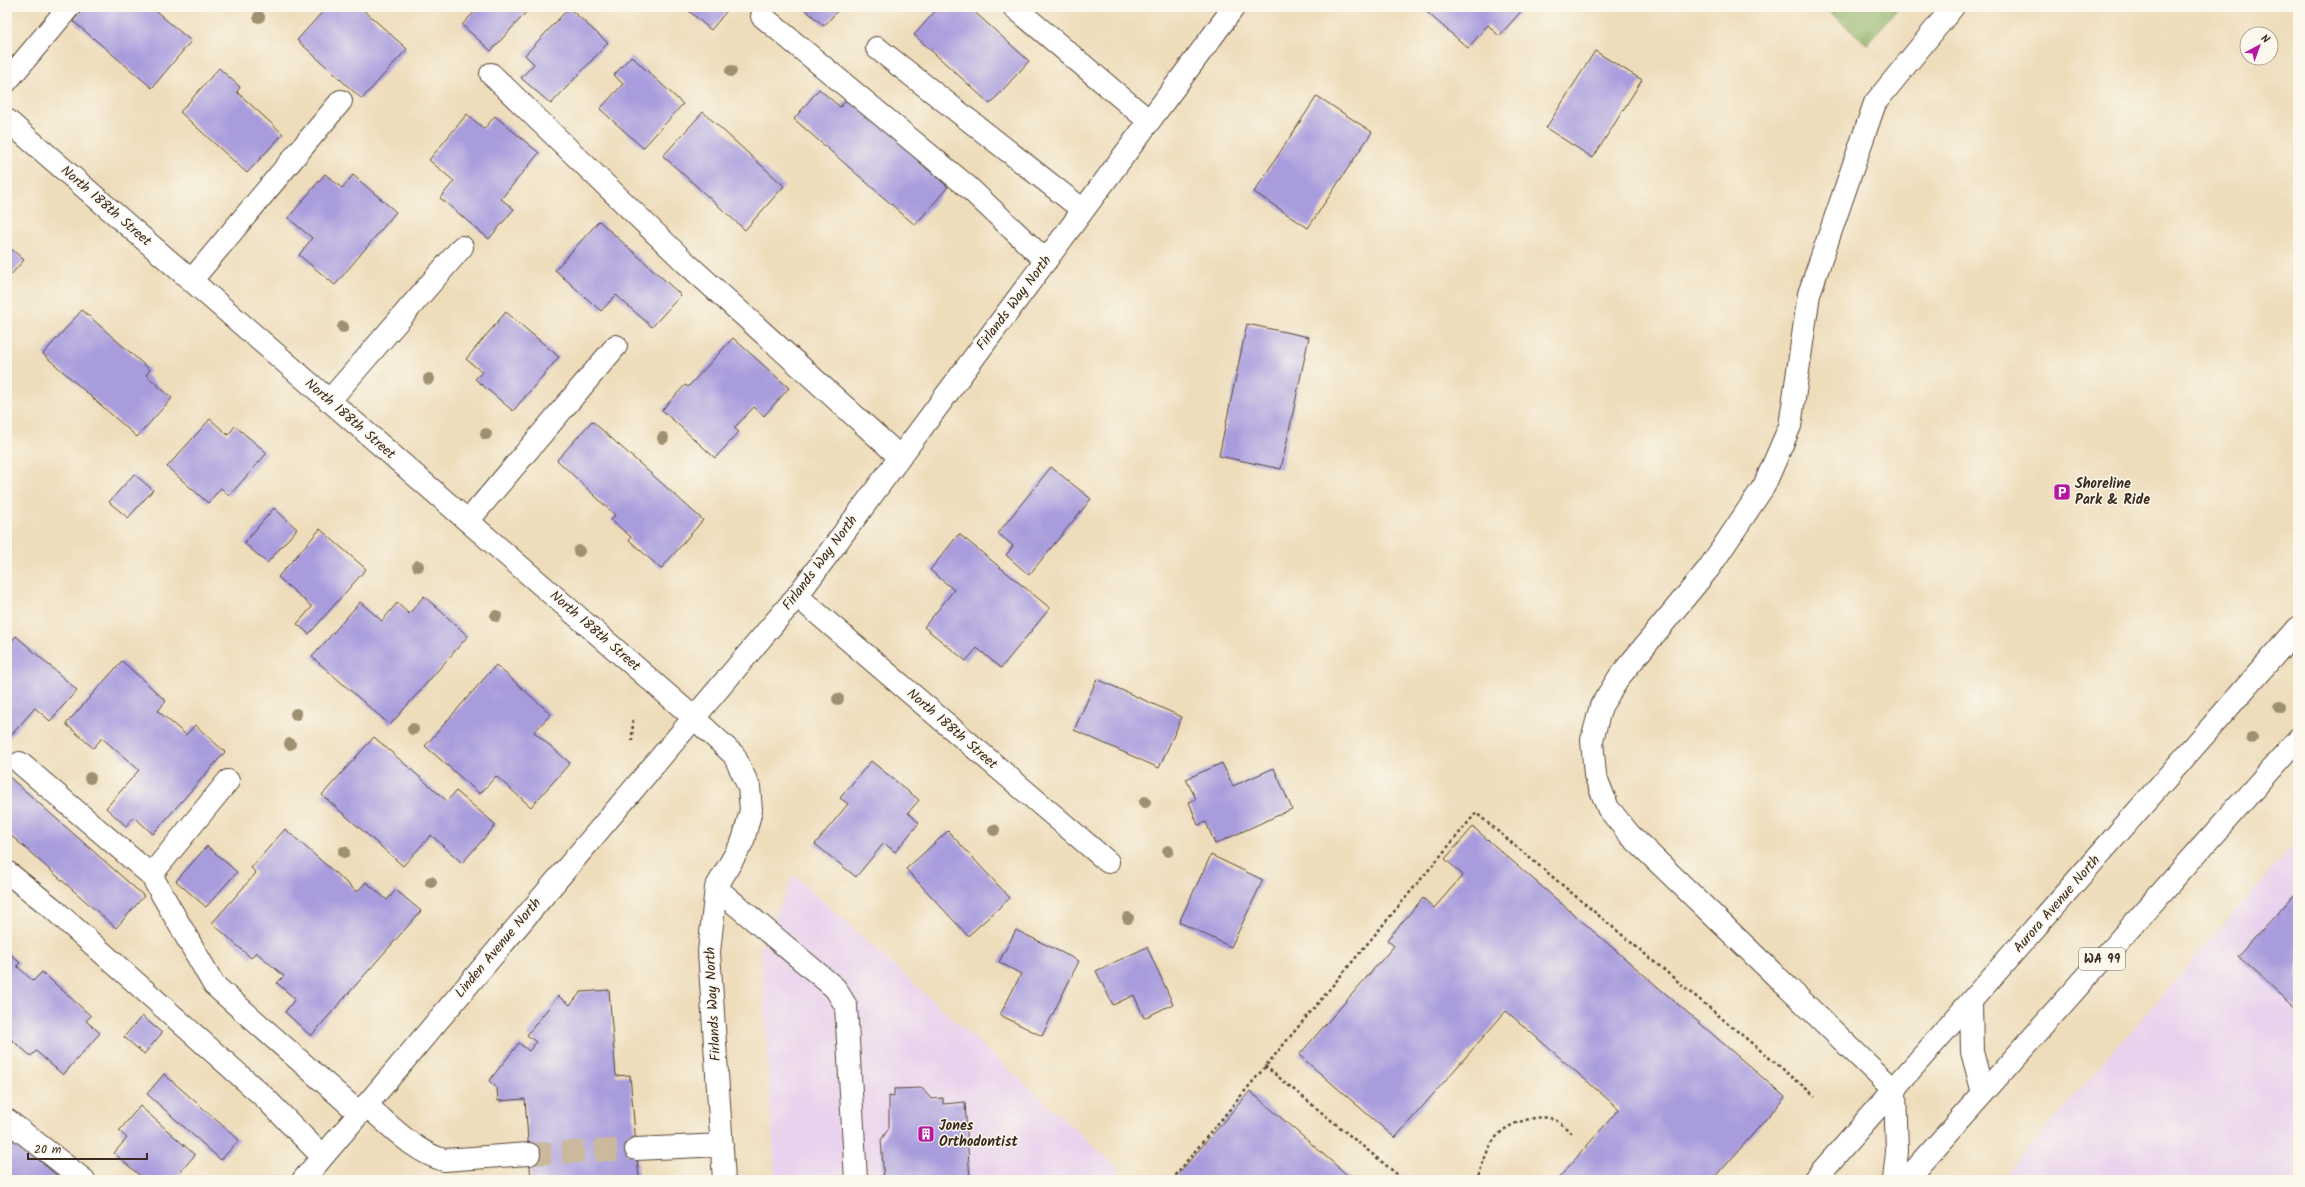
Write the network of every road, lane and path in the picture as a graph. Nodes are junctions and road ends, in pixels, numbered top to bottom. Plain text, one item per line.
1 (69, 7) edge
2 (1014, 7) edge
3 (1234, 7) edge
4 (1953, 7) edge
5 (762, 16) dead end
6 (877, 48) dead end
7 (491, 74) dead end
8 (7, 81) edge
9 (341, 101) dead end
10 (7, 120) edge
11 (1149, 122) junction
12 (1083, 210) junction
13 (462, 247) dead end
14 (1046, 261) junction
15 (191, 281) junction
16 (616, 346) dead end
17 (330, 401) junction
18 (900, 458) junction
19 (468, 521) junction
20 (797, 596) junction
21 (2298, 628) edge
22 (693, 717) junction
23 (637, 720) dead end
24 (2298, 739) edge
25 (635, 743) dead end
26 (20, 763) dead end
27 (228, 781) dead end
28 (1108, 862) dead end
29 (7, 872) edge
30 (151, 874) junction
31 (716, 888) junction
32 (1971, 1003) junction
33 (1264, 1066) junction
34 (1894, 1091) junction
35 (1984, 1093) junction
36 (1815, 1096) dead end
37 (362, 1109) junction
38 (7, 1120) edge
39 (1574, 1135) dead end
40 (722, 1144) junction
41 (636, 1149) tunnel mouth
42 (529, 1154) tunnel mouth
43 (322, 1156) junction
44 (84, 1180) edge
45 (303, 1180) edge
46 (724, 1180) edge
47 (856, 1180) edge
48 (1171, 1180) edge
49 (1404, 1180) edge
50 (1474, 1180) edge
51 (1814, 1180) edge
52 (1894, 1180) edge
53 (1906, 1180) edge

1 - 8 main road
2 - 11 main road
3 - 11 main road, Firlands Way North
4 - 34 main road
5 - 14 main road
6 - 12 main road
7 - 18 main road
9 - 15 main road
10 - 15 main road, North 188th Street
11 - 12 main road, Firlands Way North
12 - 14 main road, Firlands Way North
13 - 17 main road
14 - 18 main road, Firlands Way North
15 - 17 main road, North 188th Street
16 - 19 main road
17 - 19 main road, North 188th Street
18 - 20 main road, Firlands Way North
19 - 22 main road, North 188th Street
20 - 22 main road, Firlands Way North
20 - 28 main road, North 188th Street
21 - 32 main road, Aurora Avenue North
22 - 31 main road, Firlands Way North
22 - 37 main road, Linden Avenue North
23 - 25 path
24 - 35 main road, WA 99
26 - 30 main road
27 - 30 main road
29 - 43 main road
30 - 37 main road
31 - 40 main road, Firlands Way North
31 - 47 main road
32 - 34 main road, Aurora Avenue North
32 - 35 main road
33 - 36 path
33 - 48 path
33 - 49 path
34 - 51 main road, Aurora Avenue North
34 - 52 main road
35 - 53 main road, WA 99
37 - 42 main road
37 - 43 main road, Linden Avenue North
38 - 44 main road
39 - 50 path
40 - 41 main road
40 - 46 main road, Firlands Way North
43 - 45 main road, Linden Avenue North

